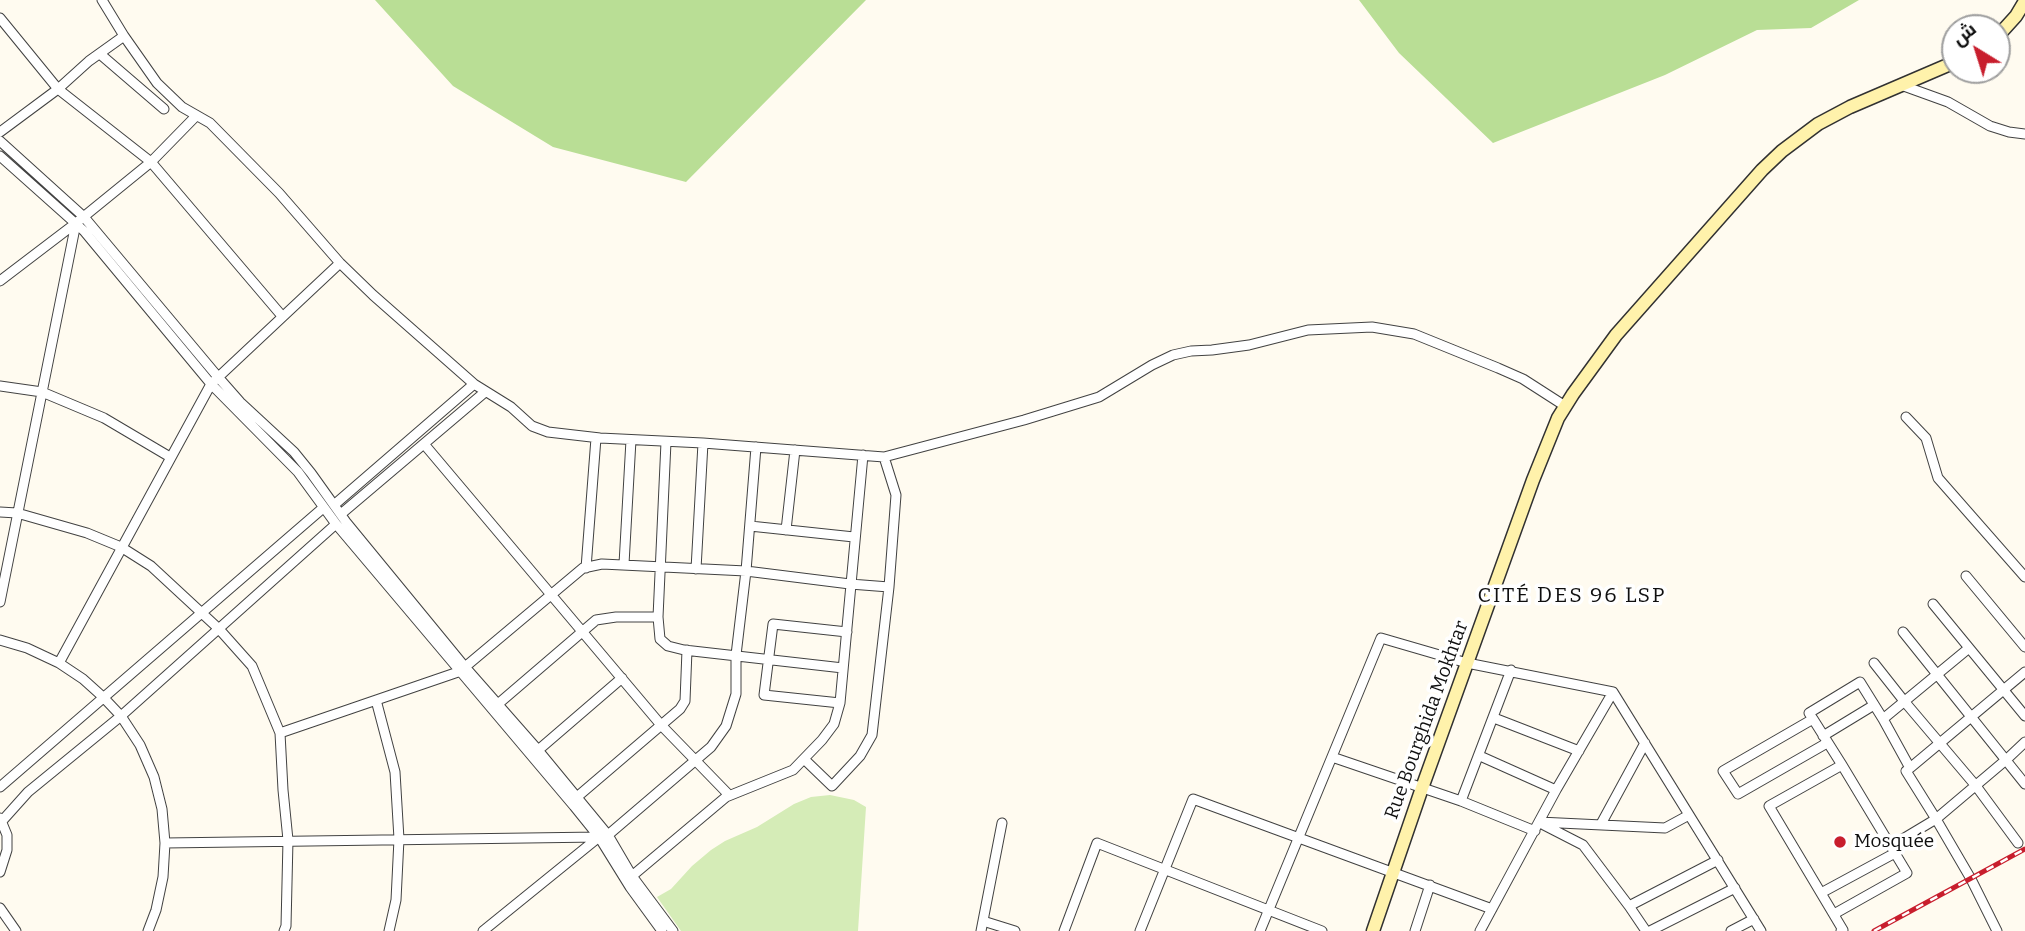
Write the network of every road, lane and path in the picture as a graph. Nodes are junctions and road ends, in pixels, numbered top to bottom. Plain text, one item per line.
1 (102, 0) edge
2 (2025, 1) edge
3 (0, 18) edge
4 (2011, 22) edge
5 (124, 36) junction
6 (100, 54) junction
7 (1941, 68) edge
8 (1901, 85) junction
9 (58, 89) junction
10 (164, 109) dead end
11 (196, 116) junction
12 (0, 132) edge
13 (2025, 134) edge
14 (0, 141) edge
15 (0, 156) edge
16 (150, 162) junction
17 (84, 217) junction
18 (76, 223) junction
19 (340, 263) junction
20 (0, 281) edge
21 (282, 316) junction
22 (214, 381) junction
23 (474, 383) junction
24 (0, 386) edge
25 (42, 392) junction
26 (485, 392) junction
27 (1565, 406) junction
28 (1906, 417) dead end
29 (596, 438) junction
30 (631, 440) junction
31 (666, 442) junction
32 (703, 443) junction
33 (424, 444) junction
34 (756, 447) junction
35 (795, 450) junction
36 (863, 455) junction
37 (170, 457) junction
38 (884, 457) junction
39 (334, 505) junction
40 (323, 508) junction
41 (0, 512) edge
42 (17, 513) junction
43 (341, 514) junction
44 (336, 524) junction
45 (750, 526) junction
46 (786, 530) junction
47 (854, 537) junction
48 (121, 547) junction
49 (624, 564) junction
50 (661, 566) junction
51 (586, 568) junction
52 (696, 569) junction
53 (746, 572) junction
54 (1966, 576) dead end
55 (2025, 577) edge
56 (850, 584) junction
57 (889, 587) junction
58 (551, 596) junction
59 (0, 603) edge
60 (1933, 604) dead end
61 (201, 613) junction
62 (658, 617) junction
63 (219, 629) junction
64 (583, 631) junction
65 (847, 632) junction
66 (1903, 632) dead end
67 (0, 640) edge
68 (2025, 647) edge
69 (1969, 648) junction
70 (687, 650) junction
71 (736, 655) junction
72 (769, 659) junction
73 (60, 663) junction
74 (1467, 663) junction
75 (1874, 663) dead end
76 (843, 668) junction
77 (463, 669) junction
78 (1511, 670) junction
79 (2025, 672) edge
80 (1937, 675) junction
81 (622, 678) junction
82 (2004, 690) junction
83 (1613, 692) junction
84 (103, 697) junction
85 (376, 699) junction
86 (1904, 701) junction
87 (840, 703) junction
88 (498, 704) junction
89 (1874, 705) junction
90 (121, 716) junction
91 (2025, 716) edge
92 (1971, 717) junction
93 (1494, 718) junction
94 (1812, 719) junction
95 (1883, 719) junction
96 (661, 725) junction
97 (280, 733) junction
98 (1825, 739) junction
99 (1645, 744) junction
100 (1939, 744) junction
101 (2023, 745) edge
102 (1579, 751) junction
103 (535, 753) junction
104 (1480, 756) junction
105 (1332, 757) junction
106 (804, 759) junction
107 (2007, 759) junction
108 (695, 761) junction
109 (1842, 765) junction
110 (1910, 768) junction
111 (2025, 784) edge
112 (1976, 786) junction
113 (0, 787) edge
114 (1422, 788) junction
115 (1556, 789) junction
116 (729, 795) junction
117 (577, 797) junction
118 (1461, 802) junction
119 (1689, 815) junction
120 (1936, 819) junction
121 (1, 820) edge
122 (1002, 823) dead end
123 (1601, 824) junction
124 (1537, 827) junction
125 (604, 836) junction
126 (1298, 838) junction
127 (399, 839) junction
128 (288, 840) junction
129 (165, 843) junction
130 (2018, 843) dead end
131 (1893, 850) junction
132 (1718, 860) junction
133 (1165, 870) junction
134 (1393, 871) junction
135 (0, 872) edge
136 (632, 876) junction
137 (1430, 885) junction
138 (1735, 888) junction
139 (1821, 893) junction
140 (1629, 906) junction
141 (0, 908) edge
142 (1492, 909) junction
143 (1268, 910) junction
144 (1834, 914) junction
145 (1754, 919) junction
146 (982, 926) edge
147 (486, 930) edge
148 (1066, 930) edge
149 (16, 931) edge
150 (148, 931) edge
151 (284, 931) edge
152 (389, 931) edge
153 (662, 931) edge
154 (673, 931) edge
155 (1015, 931) edge
156 (1140, 931) edge
157 (1260, 931) edge
158 (1322, 931) edge
159 (1373, 931) edge
160 (1415, 931) edge
161 (1480, 931) edge
162 (1648, 931) edge
163 (1731, 931) edge
164 (1761, 931) edge
165 (1841, 931) edge
166 (1997, 931) edge

1 - 5 street
2 - 4 main road
3 - 9 street
5 - 6 street
5 - 11 street
6 - 9 street
6 - 10 street
7 - 8 main road, Rue Bourghida Mokhtar
8 - 13 street
8 - 27 main road, Rue Bourghida Mokhtar
9 - 12 street
9 - 16 street
11 - 16 street
11 - 19 street
14 - 17 street
15 - 18 street
16 - 17 street
16 - 21 street
17 - 18 street
17 - 22 street
18 - 20 street
18 - 22 street
18 - 25 street
19 - 21 street
19 - 23 street
21 - 22 street
22 - 37 street
22 - 39 street
22 - 40 street
23 - 26 street
23 - 39 street
24 - 25 street
25 - 37 street
25 - 42 street
26 - 29 street
26 - 33 street
27 - 38 street
27 - 74 main road, Rue Bourghida Mokhtar
28 - 55 street
29 - 30 street
29 - 51 street
30 - 31 street
30 - 49 street
31 - 32 street
31 - 50 street
32 - 34 street
32 - 52 street
33 - 43 street
33 - 58 street
34 - 35 street
34 - 45 street
35 - 36 street
35 - 46 street
36 - 38 street
36 - 47 street
37 - 48 street
38 - 57 street
39 - 43 street
40 - 44 street
40 - 61 street
41 - 42 street
42 - 48 street
42 - 59 street
43 - 77 street
44 - 63 street
44 - 77 street
45 - 46 street
45 - 53 street
46 - 47 street
47 - 56 street
48 - 61 street
48 - 73 street
49 - 50 street
49 - 51 street
50 - 52 street
50 - 62 street
51 - 58 street
52 - 53 street
53 - 56 street
53 - 71 street
54 - 68 street
56 - 57 street
56 - 65 street
57 - 106 street
58 - 64 street
58 - 77 street
60 - 69 street
61 - 63 street
61 - 84 street
62 - 64 street
62 - 70 street
63 - 90 street
63 - 97 street
64 - 81 street
64 - 88 street
65 - 72 street
65 - 76 street
66 - 80 street
67 - 73 street
69 - 80 street
69 - 82 street
70 - 71 street
70 - 96 street
71 - 72 street
71 - 108 street
72 - 76 street
72 - 87 street
73 - 84 street
74 - 78 street
74 - 105 street
74 - 114 main road, Rue Bourghida Mokhtar
75 - 86 street
76 - 87 street
77 - 85 street
77 - 88 street
77 - 103 street
78 - 83 street
78 - 93 street
79 - 82 street
80 - 86 street
80 - 92 street
81 - 96 street
81 - 103 street
82 - 91 street
82 - 92 street
83 - 99 street
83 - 102 street
84 - 90 street
84 - 113 street
85 - 97 street
85 - 127 street
86 - 95 street
86 - 100 street
87 - 106 street
88 - 103 street
89 - 94 street
89 - 95 street
89 - 98 street
90 - 121 street
90 - 129 street
92 - 100 street
92 - 107 street
93 - 102 street
93 - 104 street
94 - 98 street
94 - 98 street
95 - 110 street
96 - 108 street
96 - 117 street
97 - 128 street
98 - 109 street
99 - 119 street
99 - 123 street
100 - 110 street
100 - 112 street
101 - 107 street
102 - 115 street
103 - 117 street
103 - 125 street
104 - 115 street
104 - 118 street
105 - 114 street
105 - 126 street
106 - 116 street
107 - 111 street
107 - 112 street
108 - 116 street
108 - 125 street
109 - 131 street
109 - 139 street
110 - 120 street
112 - 120 street
112 - 130 street
114 - 118 street
114 - 134 main road, Rue Bourghida Mokhtar
115 - 124 street
116 - 136 street
117 - 125 street
118 - 124 street
119 - 123 street
119 - 132 street
120 - 131 street
120 - 166 street
121 - 135 street
122 - 146 street
123 - 124 street
124 - 140 street
124 - 142 street
125 - 127 street
125 - 136 street
125 - 147 street
125 - 153 street
126 - 133 street
126 - 134 street
126 - 143 street
127 - 128 street
127 - 152 street
128 - 129 street
128 - 151 street
129 - 150 street
131 - 139 street
131 - 144 street
132 - 138 street
132 - 140 street
133 - 143 street
133 - 148 street
133 - 156 street
134 - 137 street
134 - 159 main road, Rue Bourghida Mokhtar
136 - 154 street
137 - 142 street
137 - 160 street
138 - 145 street
138 - 162 street
139 - 144 street
140 - 162 street
141 - 149 street
142 - 161 street
143 - 157 street
143 - 158 street
144 - 165 street
145 - 163 street
145 - 164 street
146 - 155 street

